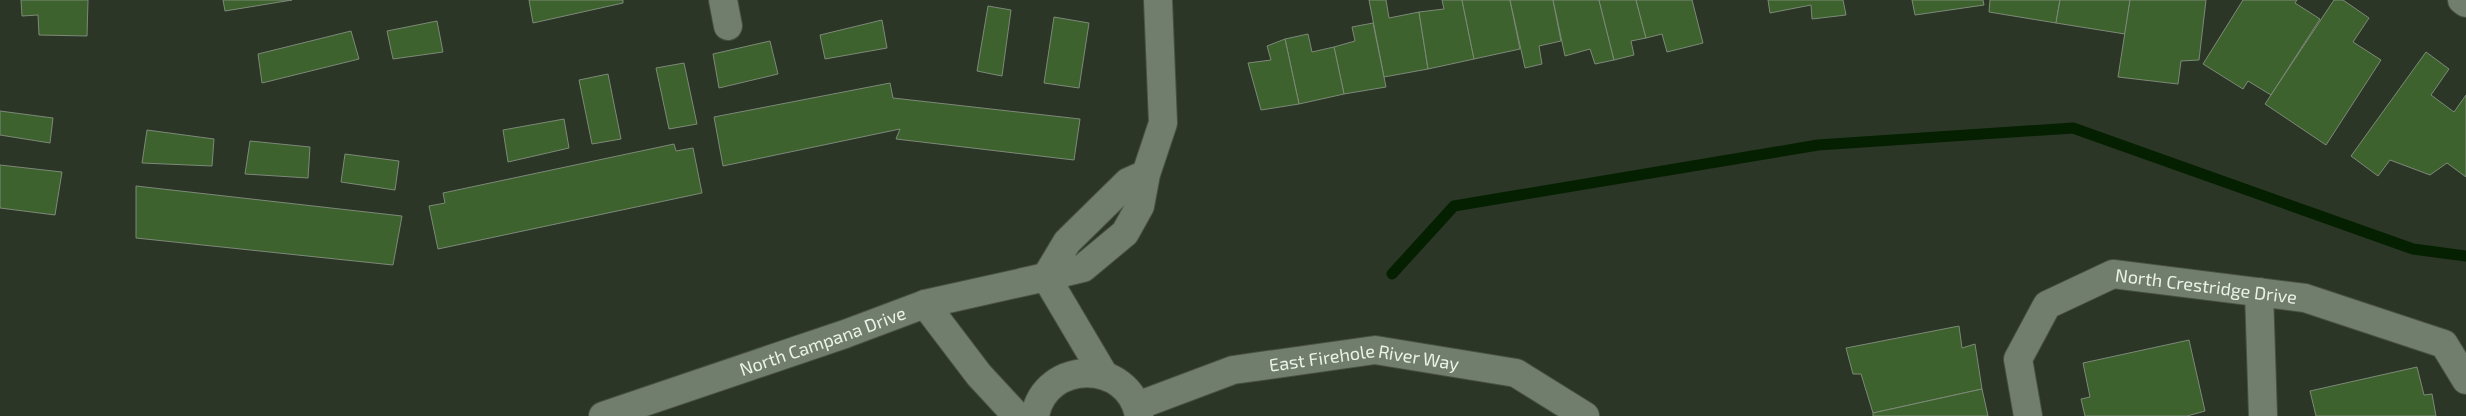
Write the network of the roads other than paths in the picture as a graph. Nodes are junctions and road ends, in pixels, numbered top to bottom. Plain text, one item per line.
1 (723, 0) edge
2 (1158, 0) edge
3 (2462, 0) edge
4 (2466, 3) edge
5 (728, 26) dead end
6 (1046, 278) junction
7 (2259, 292) junction
8 (925, 304) junction
9 (1104, 375) junction
10 (2466, 380) edge
11 (1138, 411) edge
12 (603, 416) edge
13 (1017, 416) edge
14 (1035, 416) edge
15 (1585, 416) edge
16 (2028, 416) edge
17 (2263, 416) edge

1 - 5 street
2 - 6 street
3 - 4 street
6 - 8 street, North Campana Drive
6 - 9 street
7 - 10 street, North Crestridge Drive
7 - 16 street, North Crestridge Drive
7 - 17 street
8 - 12 street, North Campana Drive
8 - 13 street
9 - 11 street
9 - 14 street
11 - 15 street, East Firehole River Way

